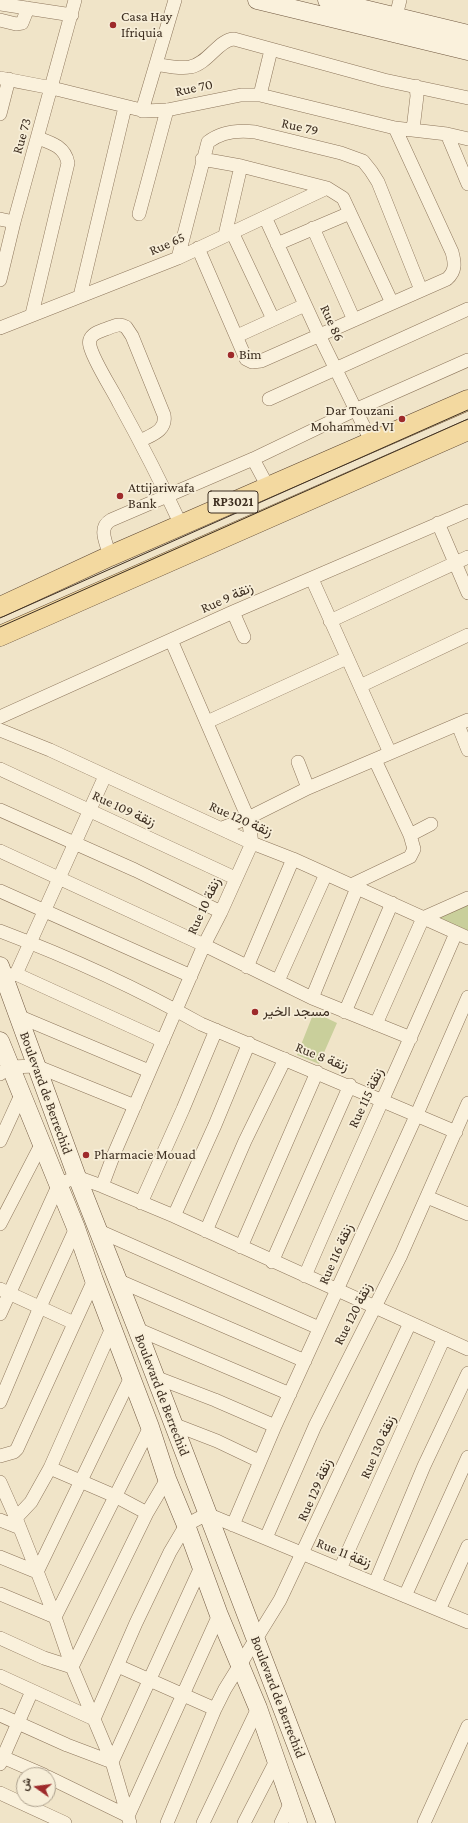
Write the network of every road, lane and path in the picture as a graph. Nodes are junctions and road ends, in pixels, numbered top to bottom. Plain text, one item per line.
1 (75, 0) edge
2 (175, 0) edge
3 (257, 0) edge
4 (327, 0) edge
5 (0, 4) edge
6 (28, 8) junction
7 (398, 8) edge
8 (72, 15) junction
9 (0, 20) edge
10 (468, 34) edge
11 (271, 50) junction
12 (468, 51) edge
13 (156, 64) junction
14 (4, 78) edge
15 (416, 86) junction
16 (52, 88) junction
17 (260, 95) junction
18 (468, 98) edge
19 (125, 107) junction
20 (167, 110) junction
21 (142, 111) junction
22 (0, 114) edge
23 (395, 128) junction
24 (413, 129) junction
25 (447, 134) junction
26 (38, 138) junction
27 (468, 139) edge
28 (202, 159) junction
29 (241, 166) junction
30 (468, 184) edge
31 (327, 188) junction
32 (350, 213) junction
33 (139, 214) dead end
34 (265, 217) junction
35 (0, 219) edge
36 (14, 222) junction
37 (313, 228) junction
38 (229, 233) junction
39 (277, 244) junction
40 (198, 248) junction
41 (178, 258) junction
42 (0, 280) edge
43 (422, 290) junction
44 (80, 296) junction
45 (392, 303) junction
46 (306, 305) junction
47 (468, 309) edge
48 (32, 314) junction
49 (273, 319) junction
50 (354, 320) junction
51 (0, 328) edge
52 (319, 335) junction
53 (237, 336) junction
54 (468, 360) edge
55 (336, 368) junction
56 (269, 399) dead end
57 (468, 400) edge
58 (355, 410) junction
59 (468, 430) edge
60 (140, 441) junction
61 (372, 443) junction
62 (253, 459) junction
63 (268, 487) junction
64 (168, 496) junction
65 (468, 511) edge
66 (438, 523) junction
67 (182, 525) junction
68 (110, 556) junction
69 (468, 557) edge
70 (455, 563) junction
71 (312, 579) junction
72 (468, 593) edge
73 (0, 607) edge
74 (233, 612) junction
75 (330, 621) junction
76 (468, 635) edge
77 (0, 636) edge
78 (244, 637) dead end
79 (171, 640) junction
80 (347, 658) junction
81 (360, 686) junction
82 (0, 717) edge
83 (207, 722) junction
84 (463, 722) edge
85 (0, 730) edge
86 (468, 750) edge
87 (390, 753) junction
88 (375, 760) junction
89 (298, 762) dead end
90 (0, 769) edge
91 (105, 776) junction
92 (308, 788) junction
93 (0, 810) edge
94 (90, 811) junction
95 (248, 818) junction
96 (431, 824) dead end
97 (222, 828) junction
98 (410, 835) junction
99 (252, 843) junction
100 (75, 845) junction
101 (0, 851) edge
102 (293, 859) junction
103 (326, 874) junction
104 (60, 878) junction
105 (235, 878) junction
106 (354, 887) junction
107 (0, 891) edge
108 (468, 898) edge
109 (392, 904) junction
110 (45, 911) junction
111 (221, 912) junction
112 (423, 918) junction
113 (0, 931) edge
114 (462, 935) edge
115 (31, 943) junction
116 (204, 945) junction
117 (248, 967) junction
118 (7, 972) edge
119 (191, 976) junction
120 (278, 982) junction
121 (468, 997) edge
122 (312, 998) junction
123 (176, 1009) junction
124 (345, 1012) junction
125 (18, 1016) junction
126 (376, 1024) junction
127 (216, 1030) junction
128 (411, 1038) junction
129 (0, 1041) edge
130 (162, 1041) junction
131 (249, 1043) junction
132 (285, 1059) junction
133 (36, 1066) junction
134 (5, 1070) edge
135 (149, 1071) junction
136 (317, 1072) junction
137 (350, 1085) junction
138 (21, 1095) junction
139 (383, 1100) junction
140 (468, 1103) edge
141 (135, 1106) junction
142 (417, 1114) junction
143 (456, 1132) junction
144 (0, 1141) edge
145 (42, 1143) junction
146 (77, 1177) junction
147 (59, 1184) junction
148 (102, 1186) junction
149 (427, 1197) junction
150 (141, 1203) junction
151 (468, 1214) edge
152 (174, 1216) junction
153 (0, 1224) edge
154 (76, 1228) junction
155 (99, 1231) junction
156 (206, 1231) junction
157 (241, 1247) junction
158 (272, 1262) junction
159 (305, 1276) junction
160 (94, 1280) junction
161 (117, 1280) junction
162 (338, 1290) junction
163 (5, 1291) edge
164 (40, 1307) junction
165 (374, 1307) junction
166 (0, 1314) edge
167 (74, 1323) junction
168 (410, 1323) junction
169 (112, 1328) junction
170 (319, 1328) junction
171 (137, 1329) junction
172 (444, 1338) junction
173 (468, 1349) edge
174 (305, 1361) junction
175 (468, 1373) edge
176 (155, 1376) junction
177 (131, 1377) junction
178 (290, 1394) junction
179 (0, 1402) edge
180 (173, 1424) junction
181 (275, 1426) junction
182 (150, 1427) junction
183 (0, 1456) edge
184 (468, 1457) edge
185 (259, 1460) junction
186 (50, 1468) junction
187 (167, 1480) junction
188 (81, 1481) junction
189 (1, 1487) edge
190 (115, 1496) junction
191 (147, 1513) junction
192 (207, 1514) junction
193 (0, 1520) edge
194 (18, 1523) junction
195 (186, 1525) junction
196 (233, 1525) junction
197 (266, 1538) junction
198 (468, 1546) edge
199 (303, 1554) junction
200 (0, 1557) edge
201 (201, 1568) junction
202 (340, 1569) junction
203 (37, 1572) junction
204 (375, 1584) junction
205 (0, 1594) edge
206 (405, 1596) junction
207 (439, 1610) junction
208 (219, 1615) junction
209 (55, 1618) junction
210 (468, 1622) edge
211 (0, 1638) edge
212 (256, 1640) junction
213 (240, 1664) junction
214 (118, 1666) junction
215 (72, 1667) junction
216 (0, 1676) edge
217 (150, 1679) junction
218 (32, 1691) junction
219 (183, 1694) junction
220 (258, 1708) junction
221 (215, 1709) junction
222 (0, 1714) edge
223 (94, 1719) junction
224 (18, 1722) junction
225 (468, 1726) edge
226 (1, 1759) edge
227 (277, 1759) junction
228 (112, 1762) junction
229 (22, 1767) edge
230 (56, 1781) edge
231 (0, 1793) edge
232 (291, 1802) junction
233 (129, 1820) edge
234 (65, 1823) edge
235 (167, 1823) edge
236 (204, 1823) edge
237 (244, 1823) edge
238 (281, 1823) edge
239 (298, 1823) edge
240 (326, 1823) edge
241 (424, 1823) edge

1 - 8 street, Rue 73
2 - 13 street
3 - 12 street
4 - 7 street
5 - 6 street
6 - 8 street
6 - 9 street
7 - 10 street
8 - 16 street, Rue 73
11 - 13 street
11 - 15 street
11 - 17 street
13 - 21 street
14 - 16 street, Rue 70
14 - 22 street
15 - 18 street
15 - 24 street
16 - 19 street, Rue 70
16 - 26 street, Rue 73
17 - 20 street, Rue 70
17 - 23 street, Rue 70
19 - 21 street, Rue 70
19 - 44 street
20 - 21 street, Rue 70
20 - 33 street
23 - 24 street, Rue 70
23 - 43 street
24 - 25 street, Rue 70
25 - 27 street, Rue 70
25 - 30 street
26 - 36 street, Rue 73
26 - 48 street
28 - 29 street
28 - 41 street, Rue 79
28 - 43 street, Rue 79
29 - 31 street
29 - 38 street
31 - 32 street
31 - 34 street, Rue 65
32 - 37 street
32 - 45 street
34 - 38 street, Rue 65
34 - 39 street, Rue 86
35 - 36 street
36 - 42 street, Rue 73
37 - 39 street
37 - 50 street
38 - 40 street, Rue 65
38 - 49 street
39 - 46 street, Rue 86
40 - 41 street, Rue 65
40 - 53 street
41 - 44 street, Rue 65
43 - 45 street
44 - 48 street, Rue 65
45 - 50 street
46 - 49 street
46 - 52 street, Rue 86
47 - 55 street
48 - 51 street, Rue 65
49 - 53 street
50 - 52 street
52 - 53 street
52 - 55 street, Rue 86
54 - 58 street
55 - 56 street
55 - 58 street, Rue 86
57 - 61 main road, RP3021
58 - 61 street, Rue 86
58 - 62 street
59 - 77 main road, RP3021
60 - 60 street
60 - 64 street
61 - 63 main road, RP3021
62 - 63 street
62 - 64 street
63 - 67 main road, RP3021
64 - 67 street
64 - 68 street
65 - 66 street, Rue 9 زنقة
66 - 70 street
66 - 71 street, Rue 9 زنقة
67 - 68 main road, RP3021
68 - 73 main road, RP3021
69 - 70 street
70 - 72 street
70 - 75 street
71 - 74 street, Rue 9 زنقة
71 - 75 street
74 - 78 street
74 - 79 street, Rue 9 زنقة
75 - 80 street
76 - 81 street
79 - 82 street, Rue 9 زنقة
79 - 83 street
80 - 81 street
80 - 83 street
81 - 87 street
83 - 95 street
84 - 86 street
84 - 87 street
85 - 91 street, Rue 120 زنقة
87 - 88 street
88 - 92 street
88 - 98 street
89 - 92 street
90 - 94 street, Rue 109 زنقة
91 - 94 street
91 - 97 street, Rue 120 زنقة
92 - 95 street
93 - 100 street
94 - 100 street
94 - 105 street, Rue 109 زنقة
95 - 97 street
95 - 99 street
96 - 98 street
97 - 99 street, Rue 120 زنقة
98 - 106 street
99 - 102 street, Rue 120 زنقة
99 - 105 street, Rue 10 زنقة
100 - 104 street
100 - 111 street
101 - 104 street
102 - 103 street, Rue 120 زنقة
102 - 117 street
103 - 106 street, Rue 120 زنقة
103 - 120 street
104 - 110 street
104 - 116 street
105 - 111 street, Rue 10 زنقة
106 - 109 street, Rue 120 زنقة
106 - 122 street
107 - 110 street
108 - 112 street
109 - 112 street, Rue 120 زنقة
109 - 124 street
110 - 115 street
110 - 119 street
111 - 116 street, Rue 10 زنقة
112 - 114 street, Rue 120 زنقة
112 - 126 street
113 - 115 street, Rue 8 زنقة
114 - 128 street, Rue 115 زنقة
115 - 118 street
115 - 123 street, Rue 8 زنقة
116 - 117 street
116 - 119 street, Rue 10 زنقة
117 - 120 street
118 - 125 street, Boulevard de Berrechid
118 - 130 street
119 - 123 street, Rue 10 زنقة
120 - 122 street
121 - 142 street, Rue 116 زنقة
122 - 124 street
123 - 127 street, Rue 8 زنقة
123 - 130 street, Rue 10 زنقة
124 - 126 street
125 - 133 street, Boulevard de Berrechid
125 - 135 street
126 - 128 street
127 - 131 street, Rue 8 زنقة
127 - 150 street
128 - 139 street, Rue 115 زنقة
129 - 134 street, Boulevard de Berrechid
130 - 135 street, Rue 10 زنقة
131 - 132 street, Rue 8 زنقة
131 - 152 street
132 - 136 street, Rue 8 زنقة
132 - 156 street
133 - 134 street
133 - 141 street
133 - 146 street, Boulevard de Berrechid
134 - 138 street, Boulevard de Berrechid
135 - 141 street, Rue 10 زنقة
136 - 137 street, Rue 8 زنقة
136 - 157 street
137 - 139 street, Rue 8 زنقة
137 - 158 street
138 - 144 street
138 - 145 street, Boulevard de Berrechid
139 - 142 street, Rue 8 زنقة
139 - 159 street, Rue 115 زنقة
140 - 143 street, Rue 120 زنقة
141 - 148 street, Rue 10 زنقة
142 - 143 street, Rue 8 زنقة
142 - 162 street, Rue 116 زنقة
143 - 149 street, Rue 120 زنقة
145 - 147 street, Boulevard de Berrechid
145 - 153 street
146 - 147 street
146 - 148 street
146 - 155 street, Boulevard de Berrechid
147 - 154 street, Boulevard de Berrechid
147 - 163 street
148 - 150 street
149 - 151 street
149 - 165 street, Rue 120 زنقة
150 - 152 street
152 - 156 street
154 - 160 street, Boulevard de Berrechid
154 - 164 street
155 - 161 street, Boulevard de Berrechid
155 - 170 street
156 - 157 street
157 - 158 street
158 - 159 street
159 - 162 street
160 - 167 street
160 - 169 street, Boulevard de Berrechid
161 - 171 street, Boulevard de Berrechid
161 - 174 street
162 - 165 street
162 - 170 street, Rue 116 زنقة
163 - 164 street
163 - 166 street
164 - 167 street
164 - 179 street
165 - 168 street
165 - 197 street, Rue 120 زنقة
167 - 183 street
168 - 172 street
168 - 199 street, Rue 129 زنقة
169 - 177 street, Boulevard de Berrechid
169 - 186 street
170 - 174 street, Rue 116 زنقة
171 - 176 street, Boulevard de Berrechid
171 - 178 street
172 - 173 street
172 - 202 street, Rue 130 زنقة
174 - 178 street, Rue 116 زنقة
175 - 204 street
176 - 180 street, Boulevard de Berrechid
176 - 181 street
177 - 182 street, Boulevard de Berrechid
177 - 188 street
178 - 181 street, Rue 116 زنقة
180 - 185 street
180 - 192 street, Boulevard de Berrechid
181 - 185 street, Rue 116 زنقة
182 - 187 street, Boulevard de Berrechid
182 - 190 street
184 - 206 street
185 - 196 street, Rue 116 زنقة
186 - 188 street
186 - 194 street
187 - 191 street
187 - 195 street, Boulevard de Berrechid
188 - 190 street
188 - 203 street
189 - 194 street
190 - 191 street
190 - 209 street
191 - 215 street
192 - 195 street
192 - 196 street, Rue 11 زنقة
192 - 212 street, Boulevard de Berrechid
193 - 194 street
194 - 203 street
195 - 201 street, Boulevard de Berrechid
195 - 214 street
196 - 197 street, Rue 11 زنقة
197 - 199 street, Rue 11 زنقة
198 - 207 street
199 - 202 street, Rue 11 زنقة
199 - 212 street, Rue 129 زنقة
200 - 203 street
201 - 208 street, Boulevard de Berrechid
201 - 217 street
202 - 204 street, Rue 11 زنقة
203 - 209 street
204 - 206 street, Rue 11 زنقة
205 - 209 street
206 - 207 street, Rue 11 زنقة
207 - 210 street, Rue 11 زنقة
208 - 213 street, Boulevard de Berrechid
208 - 219 street
209 - 215 street
211 - 215 street
212 - 213 street, Rue 129 زنقة
212 - 240 street, Boulevard de Berrechid
213 - 220 street, Boulevard de Berrechid
213 - 221 street, Rue 129 زنقة
214 - 217 street
214 - 223 street
215 - 223 street
216 - 218 street
217 - 219 street
217 - 228 street
218 - 223 street
218 - 224 street
219 - 221 street
219 - 233 street
220 - 227 street, Boulevard de Berrechid
220 - 236 street
221 - 235 street, Rue 129 زنقة
222 - 224 street
223 - 228 street
224 - 226 street
224 - 228 street
225 - 241 street
226 - 229 street
227 - 232 street, Boulevard de Berrechid
227 - 237 street
228 - 233 street
230 - 233 street
231 - 234 street
232 - 238 street
232 - 239 street, Boulevard de Berrechid

